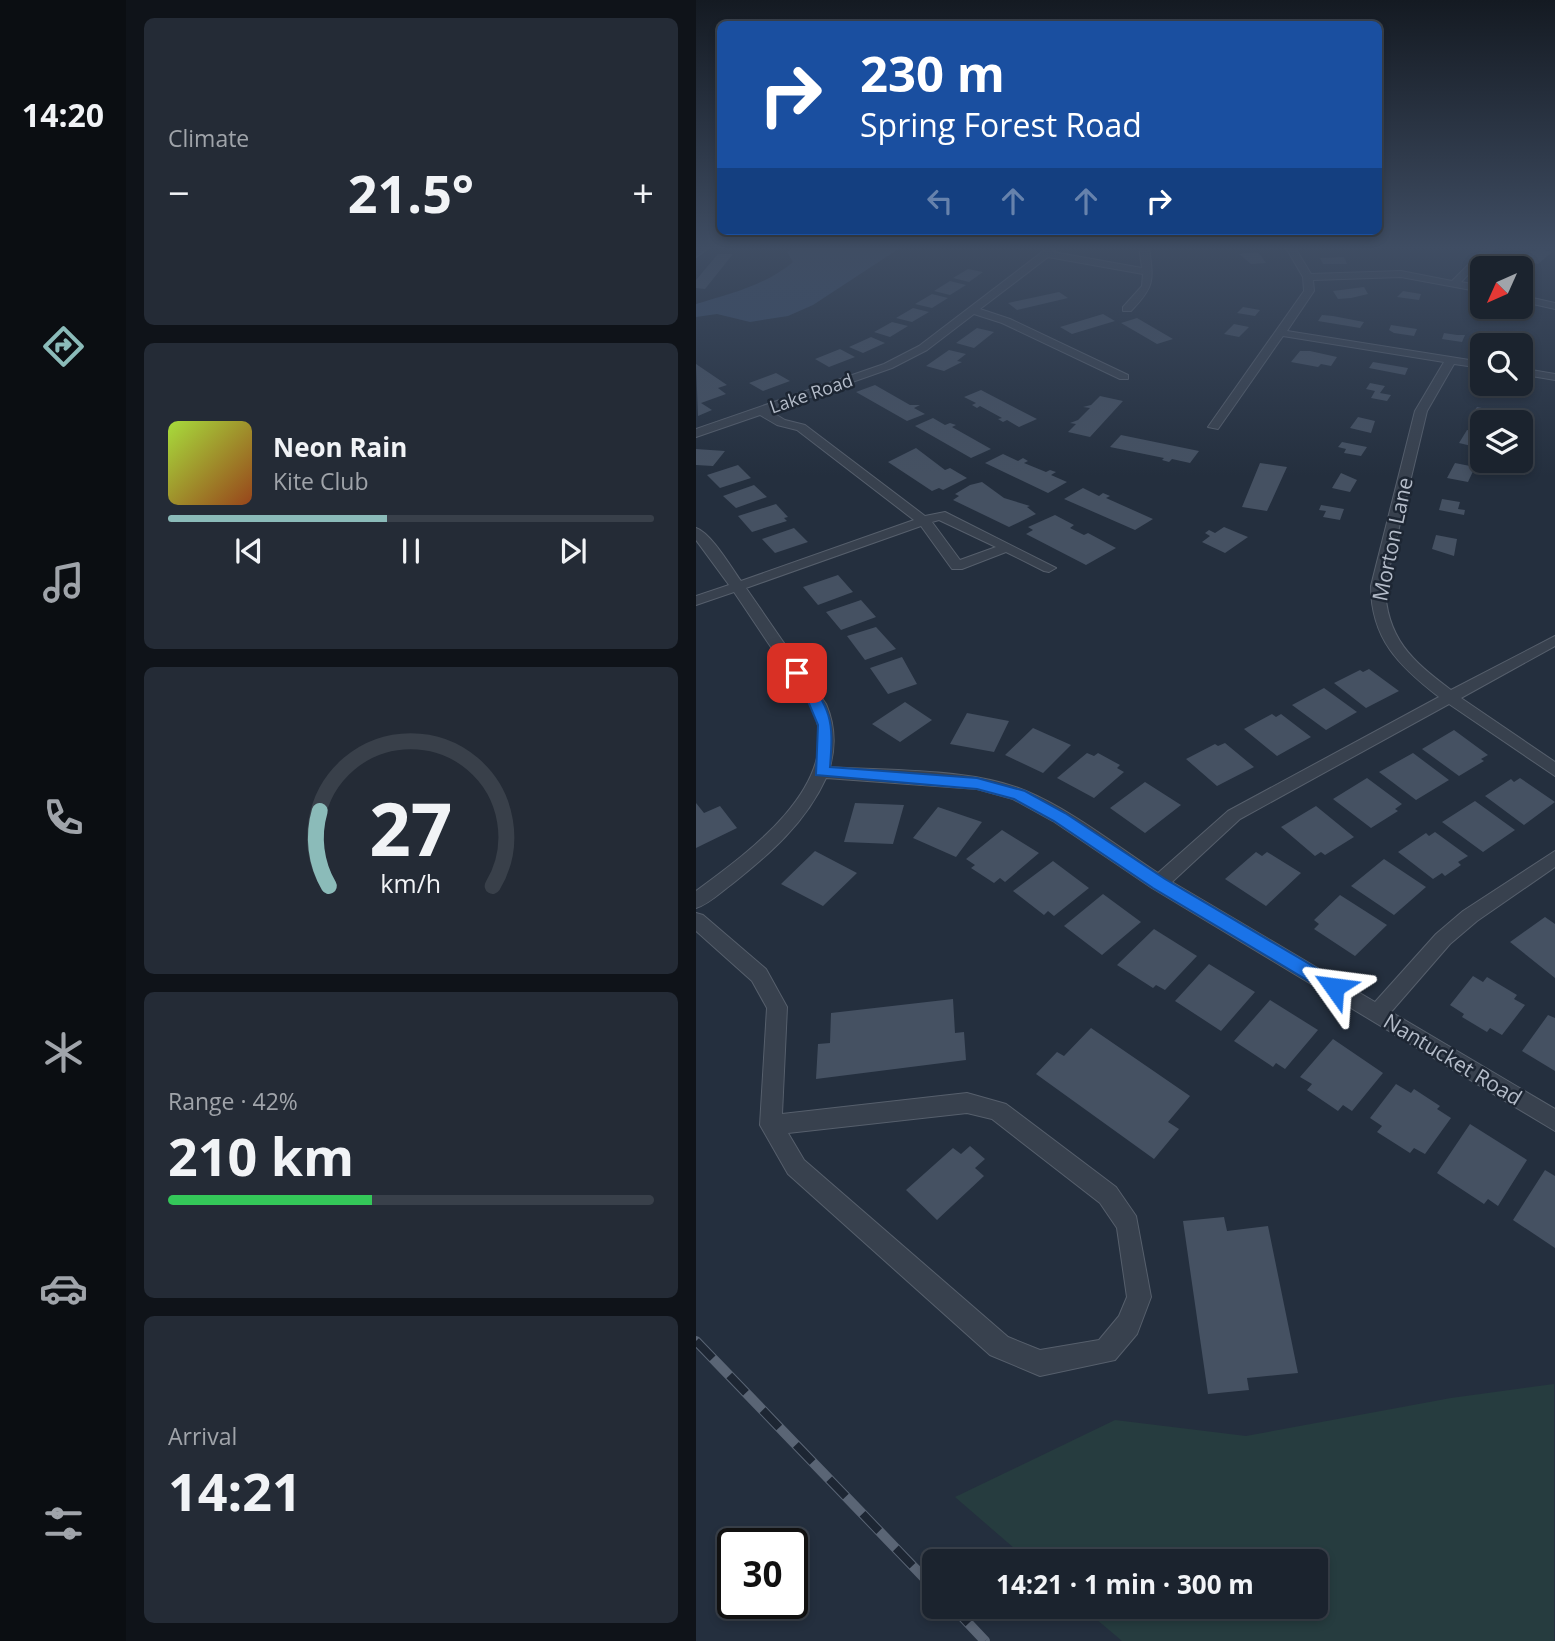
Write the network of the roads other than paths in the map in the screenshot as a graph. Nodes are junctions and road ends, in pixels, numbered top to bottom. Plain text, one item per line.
1 (955, 323) edge
2 (1009, 323) edge
3 (1289, 323) edge
4 (1282, 333) junction
5 (1451, 360) junction
6 (1470, 363) edge
7 (1533, 373) edge
8 (1124, 377) dead end
9 (1555, 377) edge
10 (762, 411) junction
11 (1214, 427) dead end
12 (696, 433) edge
13 (924, 521) junction
14 (696, 532) edge
15 (1006, 548) junction
16 (1048, 568) dead end
17 (736, 587) junction
18 (696, 601) edge
19 (1555, 640) edge
20 (1452, 697) junction
21 (1555, 770) edge
22 (822, 772) junction
23 (1555, 858) edge
24 (1159, 883) junction
25 (696, 901) edge
26 (696, 920) edge
27 (1378, 1013) junction
28 (1555, 1121) edge
29 (771, 1125) junction

1 - 10 street, Lake Road
2 - 8 street
3 - 4 street
4 - 5 street
4 - 11 street
5 - 6 street
5 - 20 street, Morton Lane
7 - 9 street
10 - 12 street, Lake Road
10 - 13 street
13 - 15 street
13 - 15 street
13 - 17 street
14 - 17 street
15 - 16 street
17 - 18 street
17 - 22 street
19 - 20 street
20 - 21 street, Morton Lane
20 - 24 street
22 - 24 street, Nantucket Road
22 - 25 street
23 - 27 street
24 - 27 street, Nantucket Road
26 - 29 street
27 - 28 street, Nantucket Road
29 - 29 street

